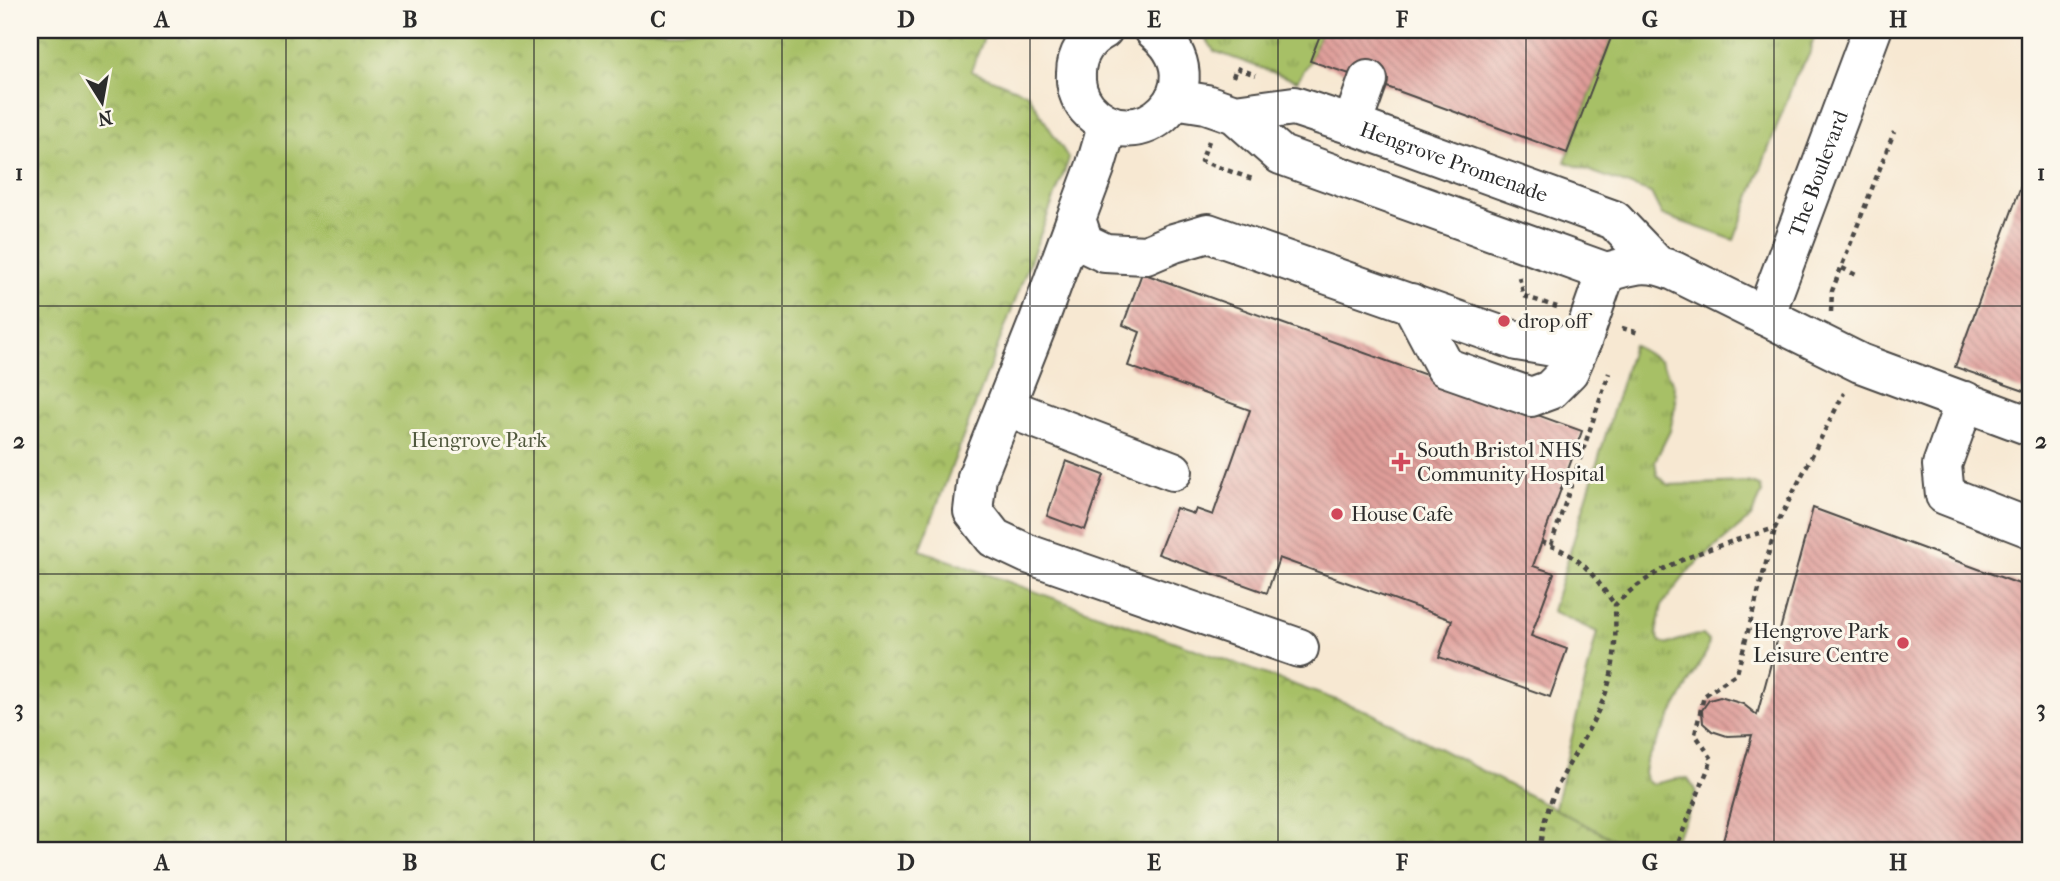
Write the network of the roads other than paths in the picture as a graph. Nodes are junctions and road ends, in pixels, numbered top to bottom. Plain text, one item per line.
1 (1154, 30) edge
2 (1872, 30) edge
3 (1078, 44) edge
4 (1368, 80) dead end
5 (1174, 99) junction
6 (1235, 114) junction
7 (1108, 124) junction
8 (1352, 125) junction
9 (1076, 219) junction
10 (1656, 264) junction
11 (1606, 272) junction
12 (1412, 303) junction
13 (1765, 316) junction
14 (1582, 341) junction
15 (1965, 401) junction
16 (1004, 407) junction
17 (2030, 426) edge
18 (1173, 471) dead end
19 (2030, 528) edge
20 (1298, 648) dead end

1 - 5 street
2 - 13 street, The Boulevard
3 - 7 street
4 - 8 street
5 - 6 street, Hengrove Promenade
5 - 7 street
6 - 8 street, Hengrove Promenade
6 - 11 street, Hengrove Promenade
7 - 9 street
8 - 10 street, Hengrove Promenade
9 - 12 street
9 - 16 street
10 - 11 street
10 - 13 street, Hengrove Promenade
11 - 14 street
12 - 14 street
12 - 14 street
13 - 15 street, Hengrove Promenade
15 - 17 street, Hengrove Promenade
15 - 19 street
16 - 18 street
16 - 20 street

